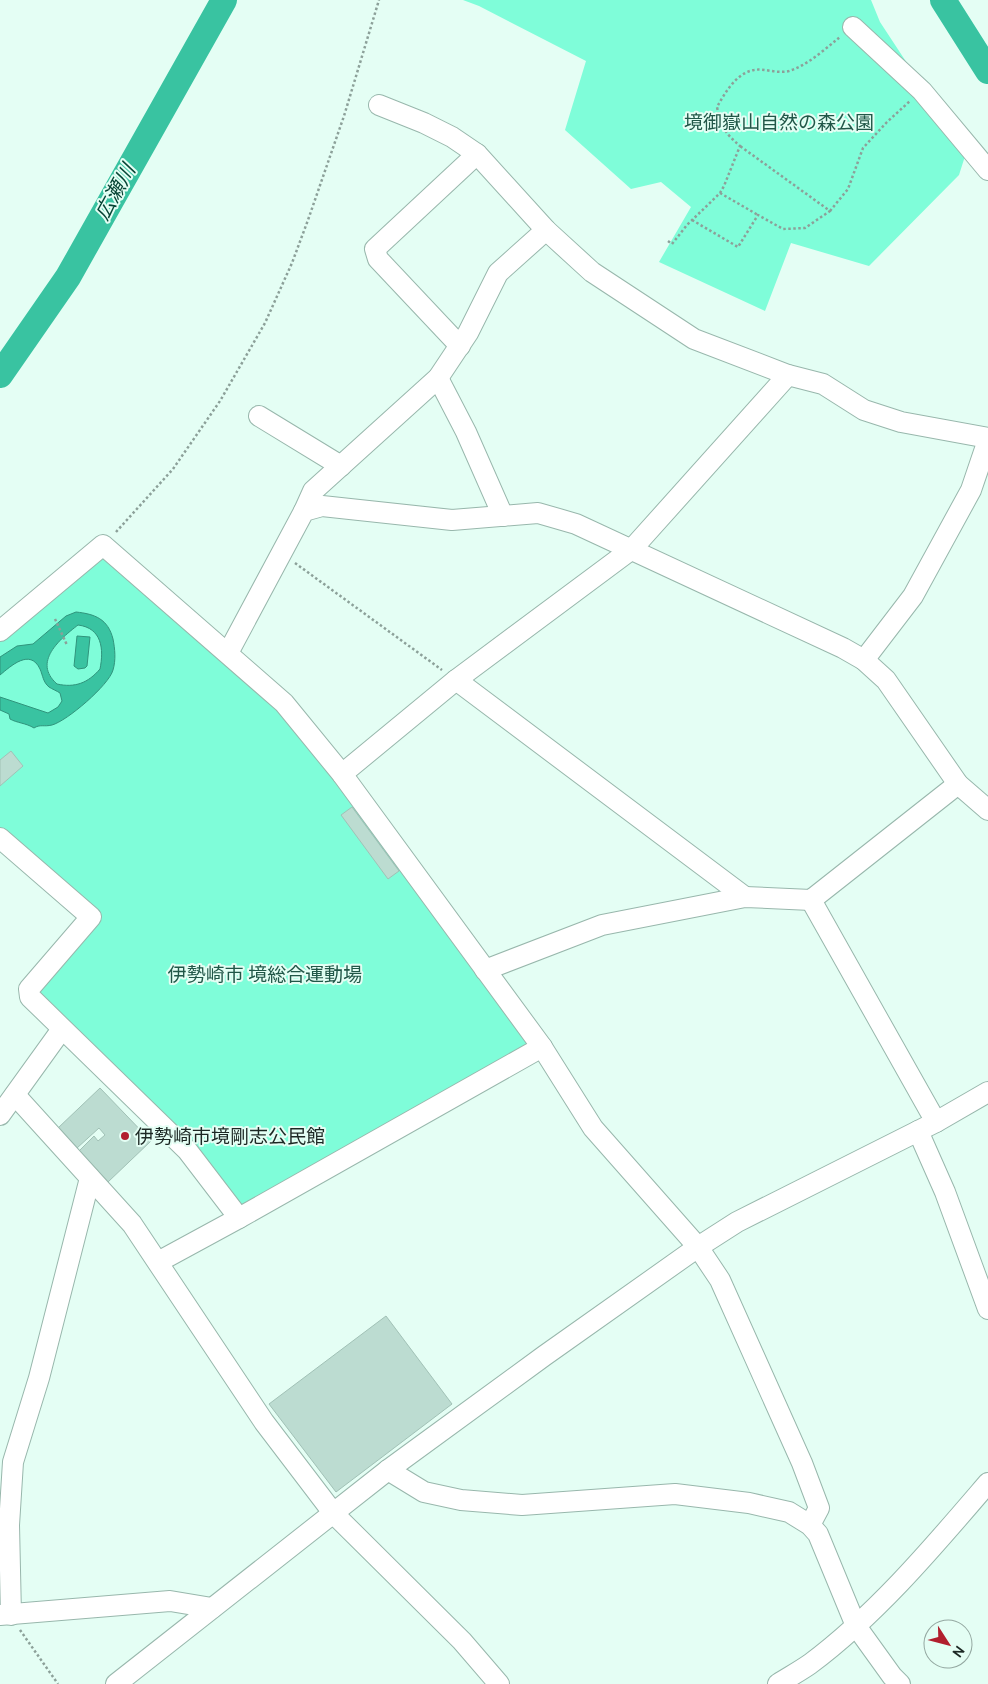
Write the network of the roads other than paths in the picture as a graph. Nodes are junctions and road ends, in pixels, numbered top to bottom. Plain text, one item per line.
1 (853, 27) road end
2 (379, 105) dead end
3 (477, 154) junction
4 (988, 170) edge
5 (546, 230) junction
6 (460, 346) junction
7 (788, 375) junction
8 (438, 378) junction
9 (259, 416) dead end
10 (988, 439) edge
11 (341, 466) junction
12 (304, 511) junction
13 (503, 516) junction
14 (632, 549) junction
15 (0, 631) edge
16 (228, 653) junction
17 (864, 660) junction
18 (456, 680) junction
19 (342, 774) junction
20 (958, 784) junction
21 (988, 810) edge
22 (0, 838) edge
23 (745, 897) junction
24 (811, 900) junction
25 (485, 970) junction
26 (62, 1029) junction
27 (542, 1047) junction
28 (988, 1092) edge
29 (15, 1095) junction
30 (0, 1115) edge
31 (936, 1122) junction
32 (918, 1131) junction
33 (90, 1178) junction
34 (239, 1218) junction
35 (698, 1246) junction
36 (158, 1262) junction
37 (988, 1309) edge
38 (388, 1470) junction
39 (988, 1483) edge
40 (334, 1514) junction
41 (810, 1525) junction
42 (212, 1608) junction
43 (5, 1615) edge
44 (856, 1626) junction
45 (116, 1684) edge
46 (498, 1684) edge
47 (778, 1684) edge
48 (900, 1684) edge

1 - 4 street
2 - 3 street
3 - 5 street
3 - 6 street
5 - 6 street
5 - 7 street
6 - 8 street
7 - 10 street
7 - 14 street
8 - 11 street
8 - 13 street
9 - 11 street
10 - 17 street
11 - 12 street
12 - 13 street
12 - 16 street
13 - 14 street
14 - 17 street
14 - 18 street
15 - 16 street
16 - 19 street
17 - 20 street
18 - 19 street
18 - 23 street
19 - 25 street
20 - 21 street
20 - 24 street
22 - 26 street
23 - 24 street
23 - 25 street
24 - 31 street
25 - 27 street
26 - 29 street
26 - 34 street
27 - 34 street
27 - 35 street
28 - 31 street
29 - 30 street
29 - 33 street
31 - 32 street
32 - 35 street
32 - 37 street
33 - 36 street
33 - 43 street
34 - 36 street
35 - 38 street
35 - 41 street
36 - 40 street
38 - 40 street
38 - 41 street
39 - 44 street
40 - 42 street
40 - 46 street
41 - 44 street
42 - 43 street
42 - 45 street
44 - 47 street
44 - 48 street

